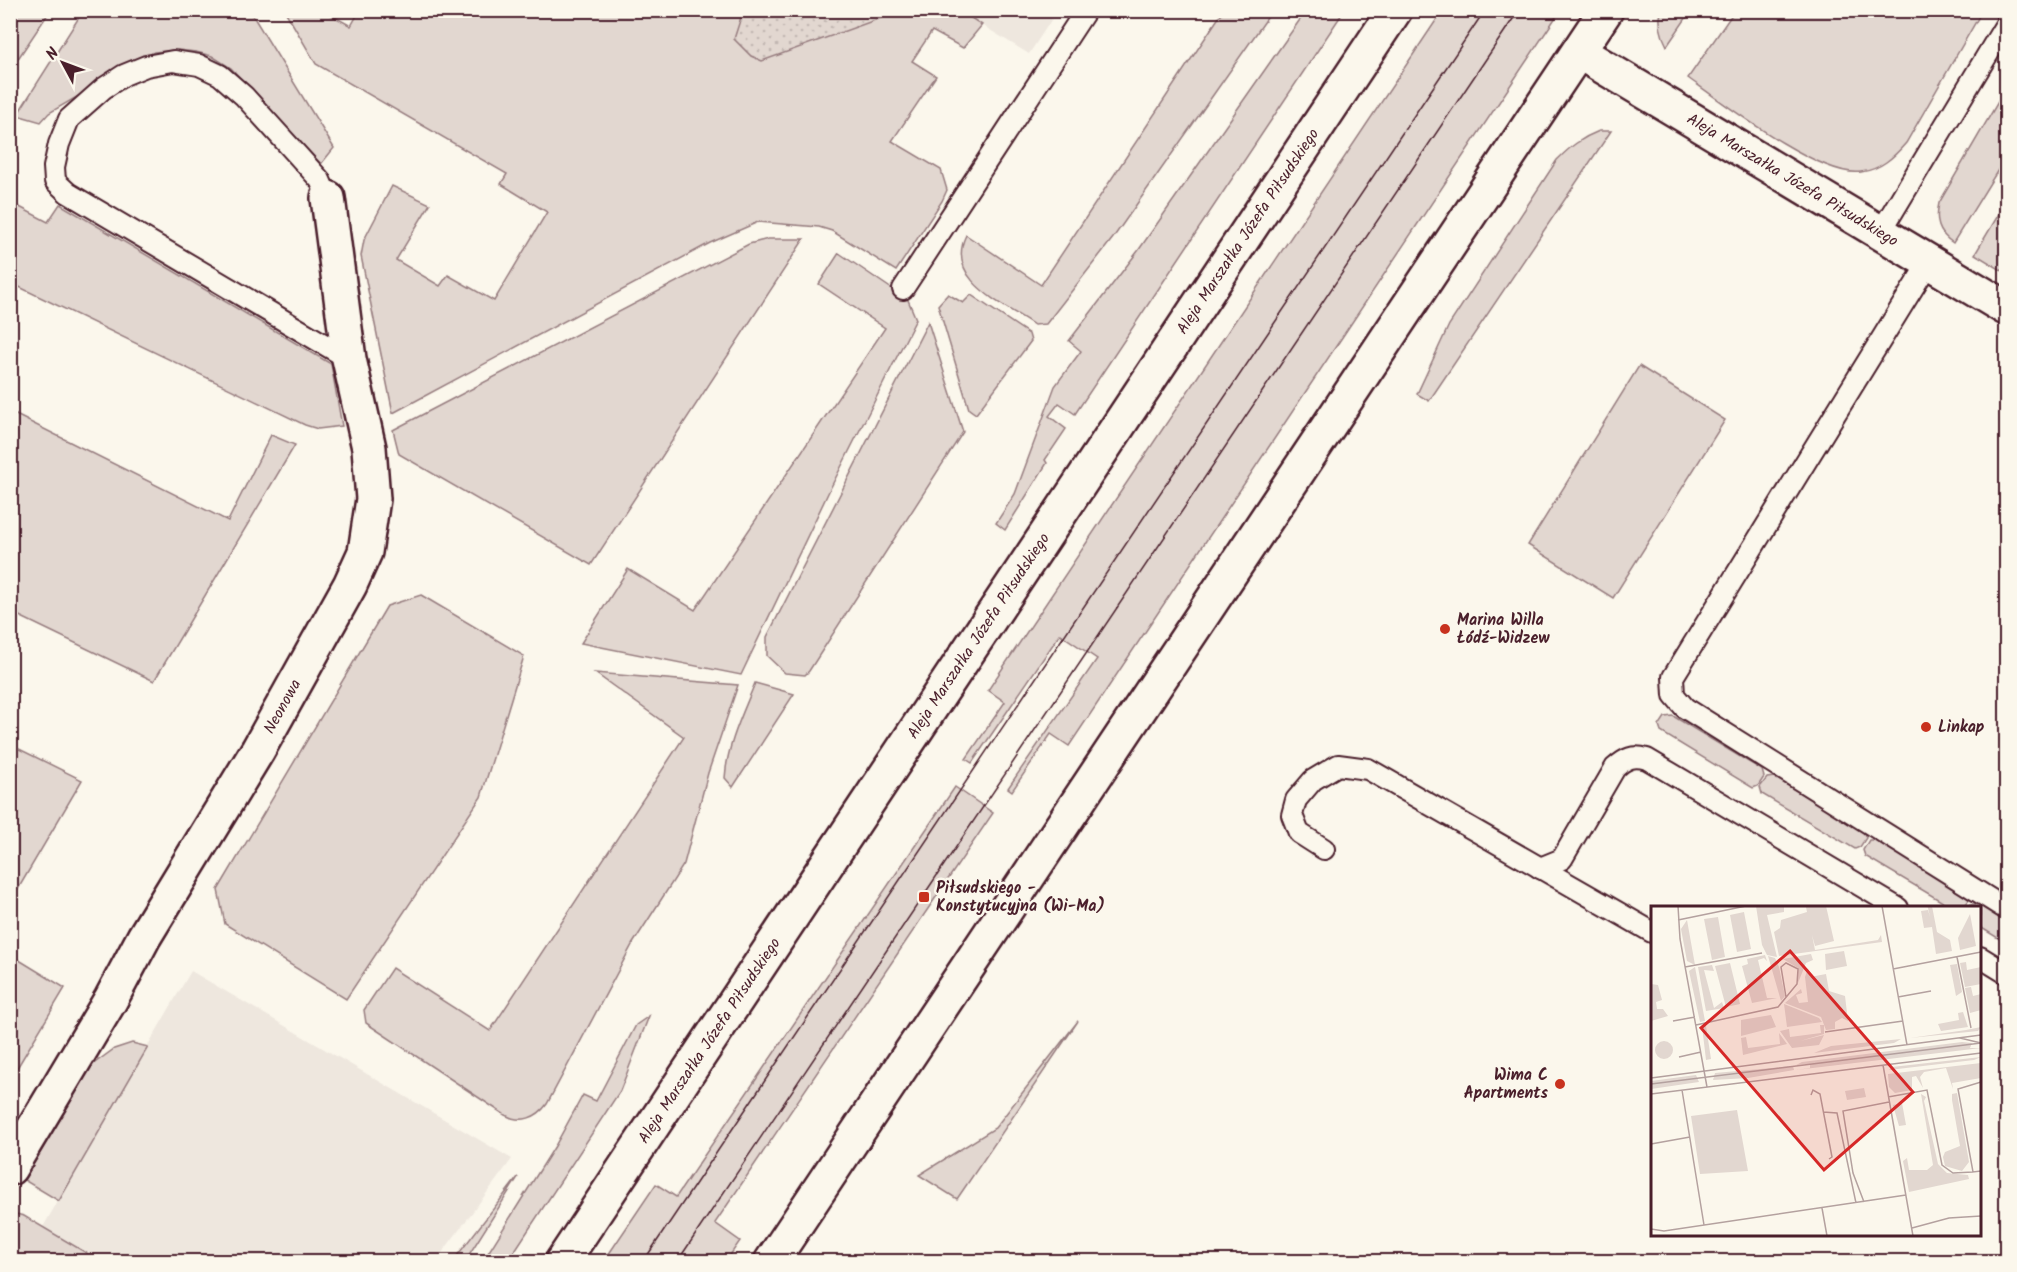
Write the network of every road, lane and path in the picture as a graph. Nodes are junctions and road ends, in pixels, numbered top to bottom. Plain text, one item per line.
1 (1086, 10) edge
2 (1395, 10) edge
3 (1606, 10) edge
4 (2007, 24) edge
5 (1579, 52) junction
6 (328, 198) joint
7 (1880, 233) junction
8 (1929, 262) junction
9 (903, 289) dead end
10 (2007, 308) edge
11 (349, 359) junction
12 (1324, 849) dead end
13 (1562, 859) junction
14 (1540, 868) junction
15 (1562, 880) junction
16 (1895, 906) edge
17 (2007, 909) edge
18 (1651, 931) edge
19 (1981, 958) edge
20 (2007, 973) edge
21 (10, 1168) edge
22 (562, 1262) edge
23 (771, 1262) edge

1 - 9 lane
2 - 22 main road, Aleja Marszałka Józefa Piłsudskiego
3 - 5 main road
4 - 7 lane
5 - 7 main road, Aleja Marszałka Józefa Piłsudskiego
5 - 23 main road
6 - 11 main road, Neonowa
6 - 11 lane
7 - 8 main road, Aleja Marszałka Józefa Piłsudskiego
8 - 10 main road, Aleja Marszałka Józefa Piłsudskiego
8 - 17 lane
11 - 21 main road, Neonowa
12 - 14 lane
13 - 14 lane
13 - 15 lane
13 - 16 lane
14 - 15 lane
15 - 18 lane
19 - 20 lane

